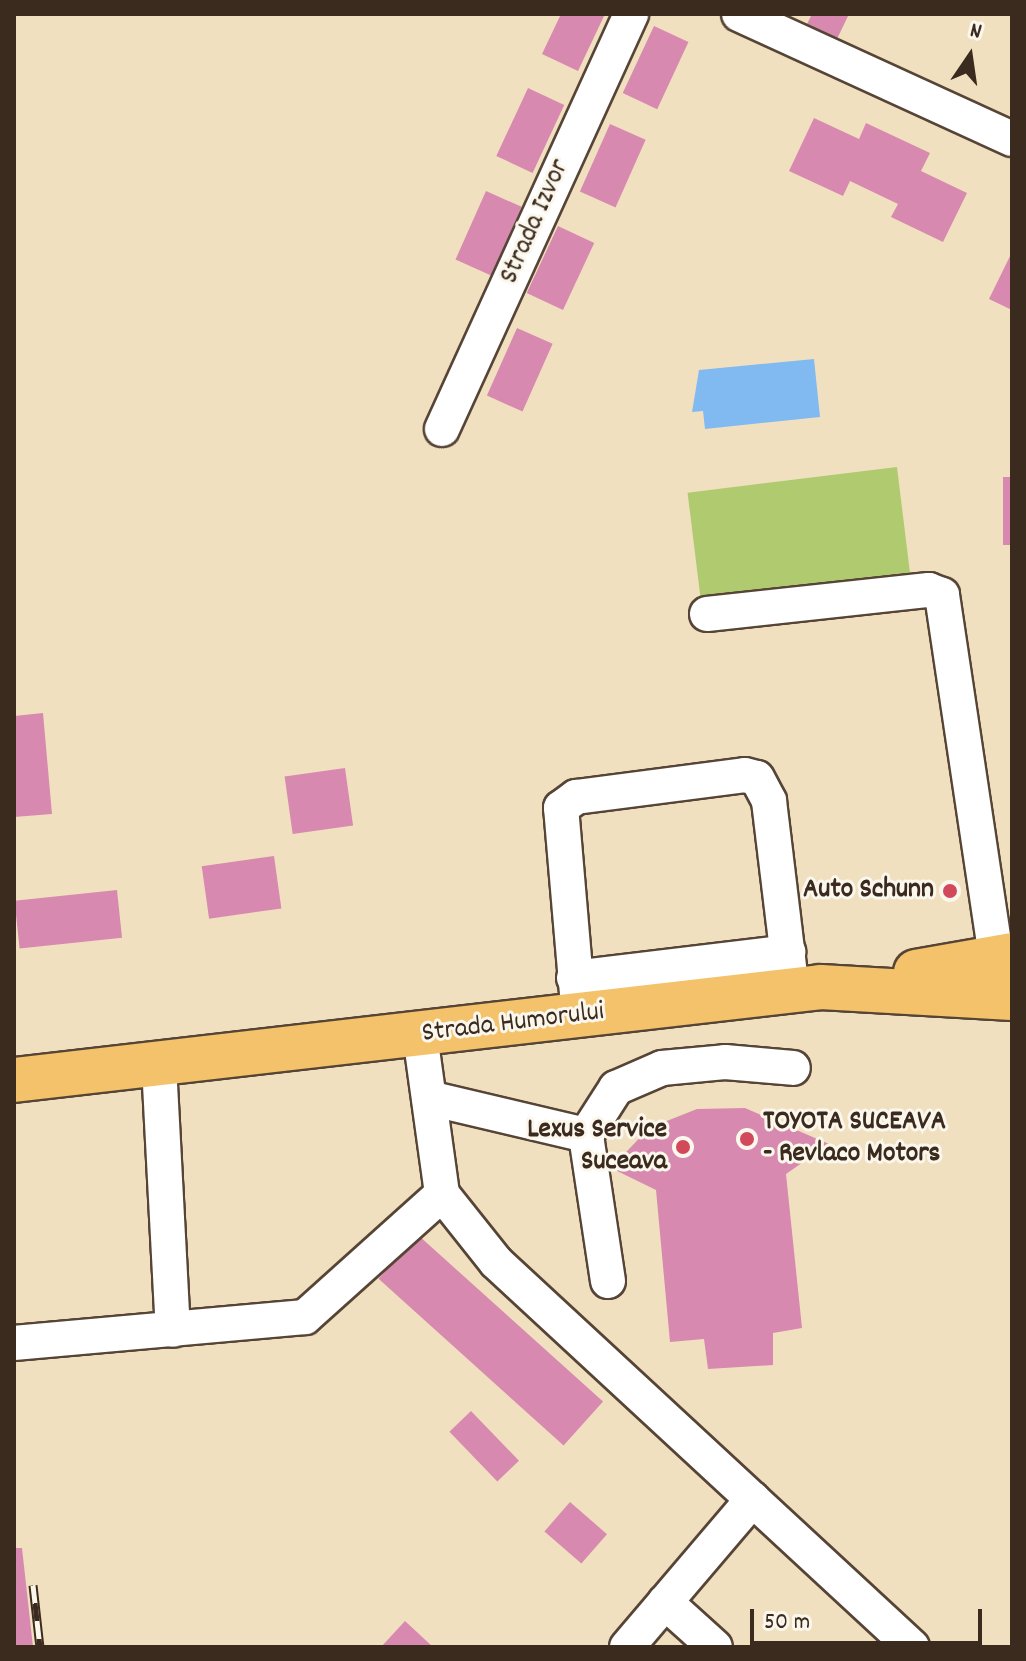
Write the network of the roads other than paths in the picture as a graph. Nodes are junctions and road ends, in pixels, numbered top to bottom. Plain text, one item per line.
1 (631, 14) edge
2 (739, 14) edge
3 (1012, 139) edge
4 (442, 429) dead end
5 (707, 614) dead end
6 (1004, 957) edge
7 (800, 977) junction
8 (577, 998) junction
9 (1012, 998) edge
10 (420, 1035) junction
11 (159, 1065) junction
12 (793, 1068) dead end
13 (14, 1080) edge
14 (429, 1098) junction
15 (586, 1135) junction
16 (442, 1194) junction
17 (608, 1281) dead end
18 (173, 1330) junction
19 (14, 1343) edge
20 (753, 1499) junction
21 (665, 1602) junction
22 (627, 1647) edge
23 (715, 1647) edge
24 (912, 1647) edge

1 - 4 street, Strada Izvor
2 - 3 street
5 - 6 street
6 - 7 main road
7 - 8 main road, Strada Humorului
7 - 8 street
7 - 9 main road, Strada Humorului
8 - 10 main road, Strada Humorului
10 - 11 main road, Strada Humorului
10 - 14 street
11 - 13 main road, Strada Humorului
11 - 18 street
12 - 15 street
14 - 15 street
14 - 16 street
15 - 17 street
16 - 18 street
16 - 20 street
18 - 19 street
20 - 21 street
20 - 24 street
21 - 22 street
21 - 23 street

